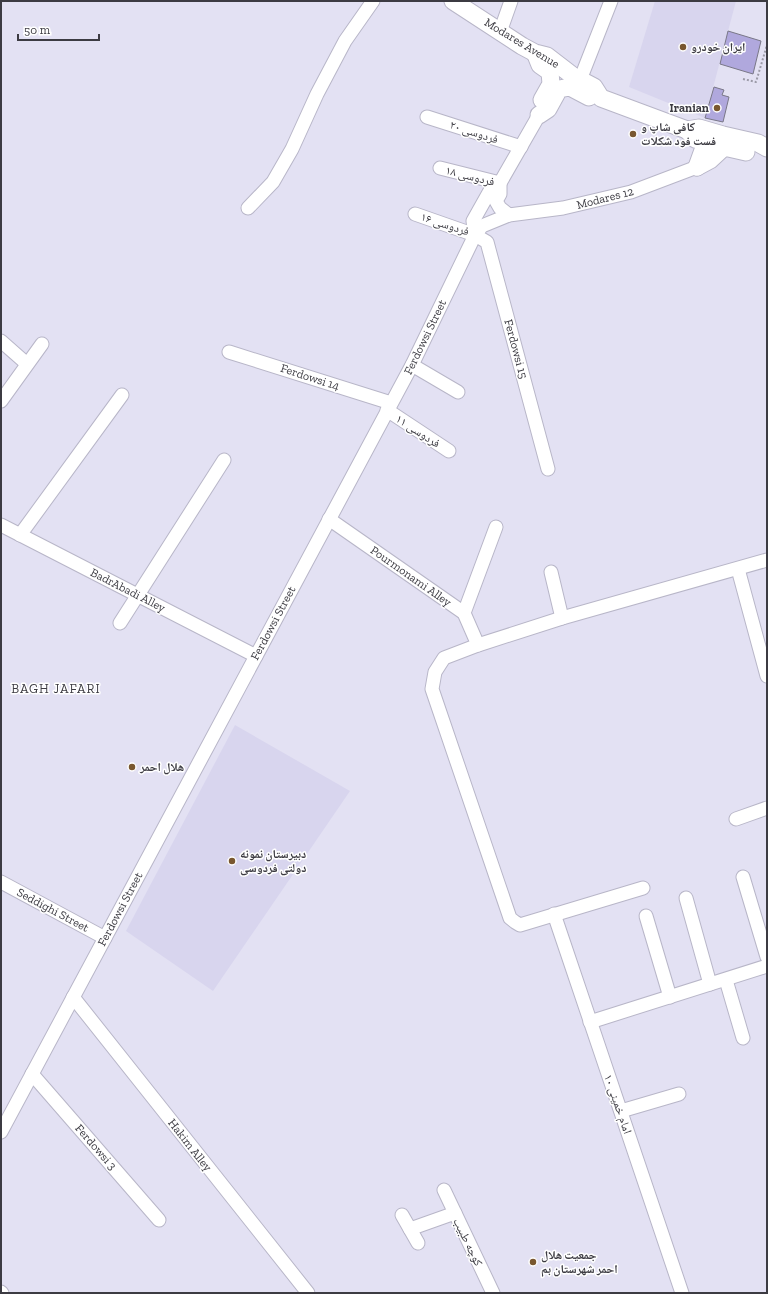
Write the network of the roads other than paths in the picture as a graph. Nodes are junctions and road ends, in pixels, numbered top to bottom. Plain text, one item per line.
1 (373, 1) edge
2 (453, 1) edge
3 (511, 1) edge
4 (611, 1) edge
5 (500, 32) junction
6 (535, 53) junction
7 (580, 80) junction
8 (601, 98) junction
9 (539, 115) junction
10 (427, 117) dead end
11 (686, 130) junction
12 (521, 147) junction
13 (767, 148) edge
14 (767, 153) edge
15 (697, 167) junction
16 (440, 168) dead end
17 (500, 183) junction
18 (248, 208) dead end
19 (415, 214) dead end
20 (509, 214) junction
21 (475, 234) junction
22 (1, 341) edge
23 (42, 344) dead end
24 (230, 352) dead end
25 (27, 364) junction
26 (412, 364) junction
27 (458, 392) dead end
28 (122, 395) dead end
29 (1, 401) edge
30 (389, 407) junction
31 (449, 451) dead end
32 (224, 460) dead end
33 (548, 469) dead end
34 (330, 519) junction
35 (1, 525) edge
36 (496, 527) dead end
37 (20, 535) junction
38 (767, 560) edge
39 (738, 569) junction
40 (551, 572) dead end
41 (138, 595) junction
42 (464, 613) junction
43 (562, 618) junction
44 (120, 623) dead end
45 (478, 645) junction
46 (256, 656) junction
47 (767, 676) edge
48 (767, 808) edge
49 (736, 818) dead end
50 (743, 877) dead end
51 (1, 882) edge
52 (643, 888) dead end
53 (686, 898) dead end
54 (554, 914) junction
55 (646, 916) dead end
56 (105, 938) junction
57 (767, 957) edge
58 (767, 966) edge
59 (726, 980) junction
60 (710, 984) junction
61 (670, 997) junction
62 (73, 998) junction
63 (590, 1022) junction
64 (743, 1038) dead end
65 (32, 1074) junction
66 (679, 1094) dead end
67 (621, 1111) junction
68 (1, 1132) edge
69 (444, 1190) dead end
70 (455, 1214) junction
71 (402, 1215) dead end
72 (159, 1220) dead end
73 (410, 1229) junction
74 (418, 1243) dead end
75 (308, 1293) edge
76 (493, 1293) edge
77 (682, 1293) edge

1 - 18 street
2 - 5 main road, Modares Avenue
3 - 5 street
4 - 7 street
5 - 6 main road, Modares Avenue
6 - 7 main road, Modares Avenue
6 - 9 main road
7 - 8 main road, Modares Avenue
8 - 9 main road
8 - 11 main road, Modares Avenue
9 - 12 street, Ferdowsi Street
10 - 12 street, فردوسی ۲۰
11 - 13 main road, Modares Avenue
11 - 15 main road
12 - 17 street, Ferdowsi Street
14 - 15 main road
15 - 20 street, Modares 12
16 - 17 street, فردوسی ۱۸
17 - 20 street
17 - 21 street, Ferdowsi Street
19 - 21 street, فردوسی ۱۶
20 - 21 street, Modares 12
21 - 26 street, Ferdowsi Street
21 - 33 street, Ferdowsi 15
22 - 25 street
23 - 25 street
24 - 30 street, Ferdowsi 14
25 - 29 street
26 - 27 street
26 - 30 street, Ferdowsi Street
28 - 37 street
30 - 31 street, فردوسی ۱۱
30 - 34 street, Ferdowsi Street
32 - 41 street
34 - 42 street, Pourmonami Alley
34 - 46 street, Ferdowsi Street
35 - 37 street, BadrAbadi Alley
36 - 42 street
37 - 41 street, BadrAbadi Alley
38 - 39 street
39 - 43 street
39 - 47 street
40 - 43 street
41 - 44 street
41 - 46 street, BadrAbadi Alley
42 - 45 street, Pourmonami Alley
43 - 45 street
45 - 54 street
46 - 56 street, Ferdowsi Street
48 - 49 street
50 - 57 street
51 - 56 street, Seddighi Street
52 - 54 street
53 - 60 street
54 - 63 street, امام خمینی ۱۰
55 - 61 street
56 - 62 street, Ferdowsi Street
58 - 59 street
59 - 60 street
59 - 64 street
60 - 61 street
61 - 63 street
62 - 65 street, Ferdowsi Street
62 - 75 street, Hakim Alley
63 - 67 street, امام خمینی ۱۰
65 - 68 street, Ferdowsi Street
65 - 72 street, Ferdowsi 3
66 - 67 street
67 - 77 street, امام خمینی ۱۰
69 - 70 street, کوچه طبیب
70 - 73 street
70 - 76 street, کوچه طبیب
71 - 73 street
73 - 74 street

